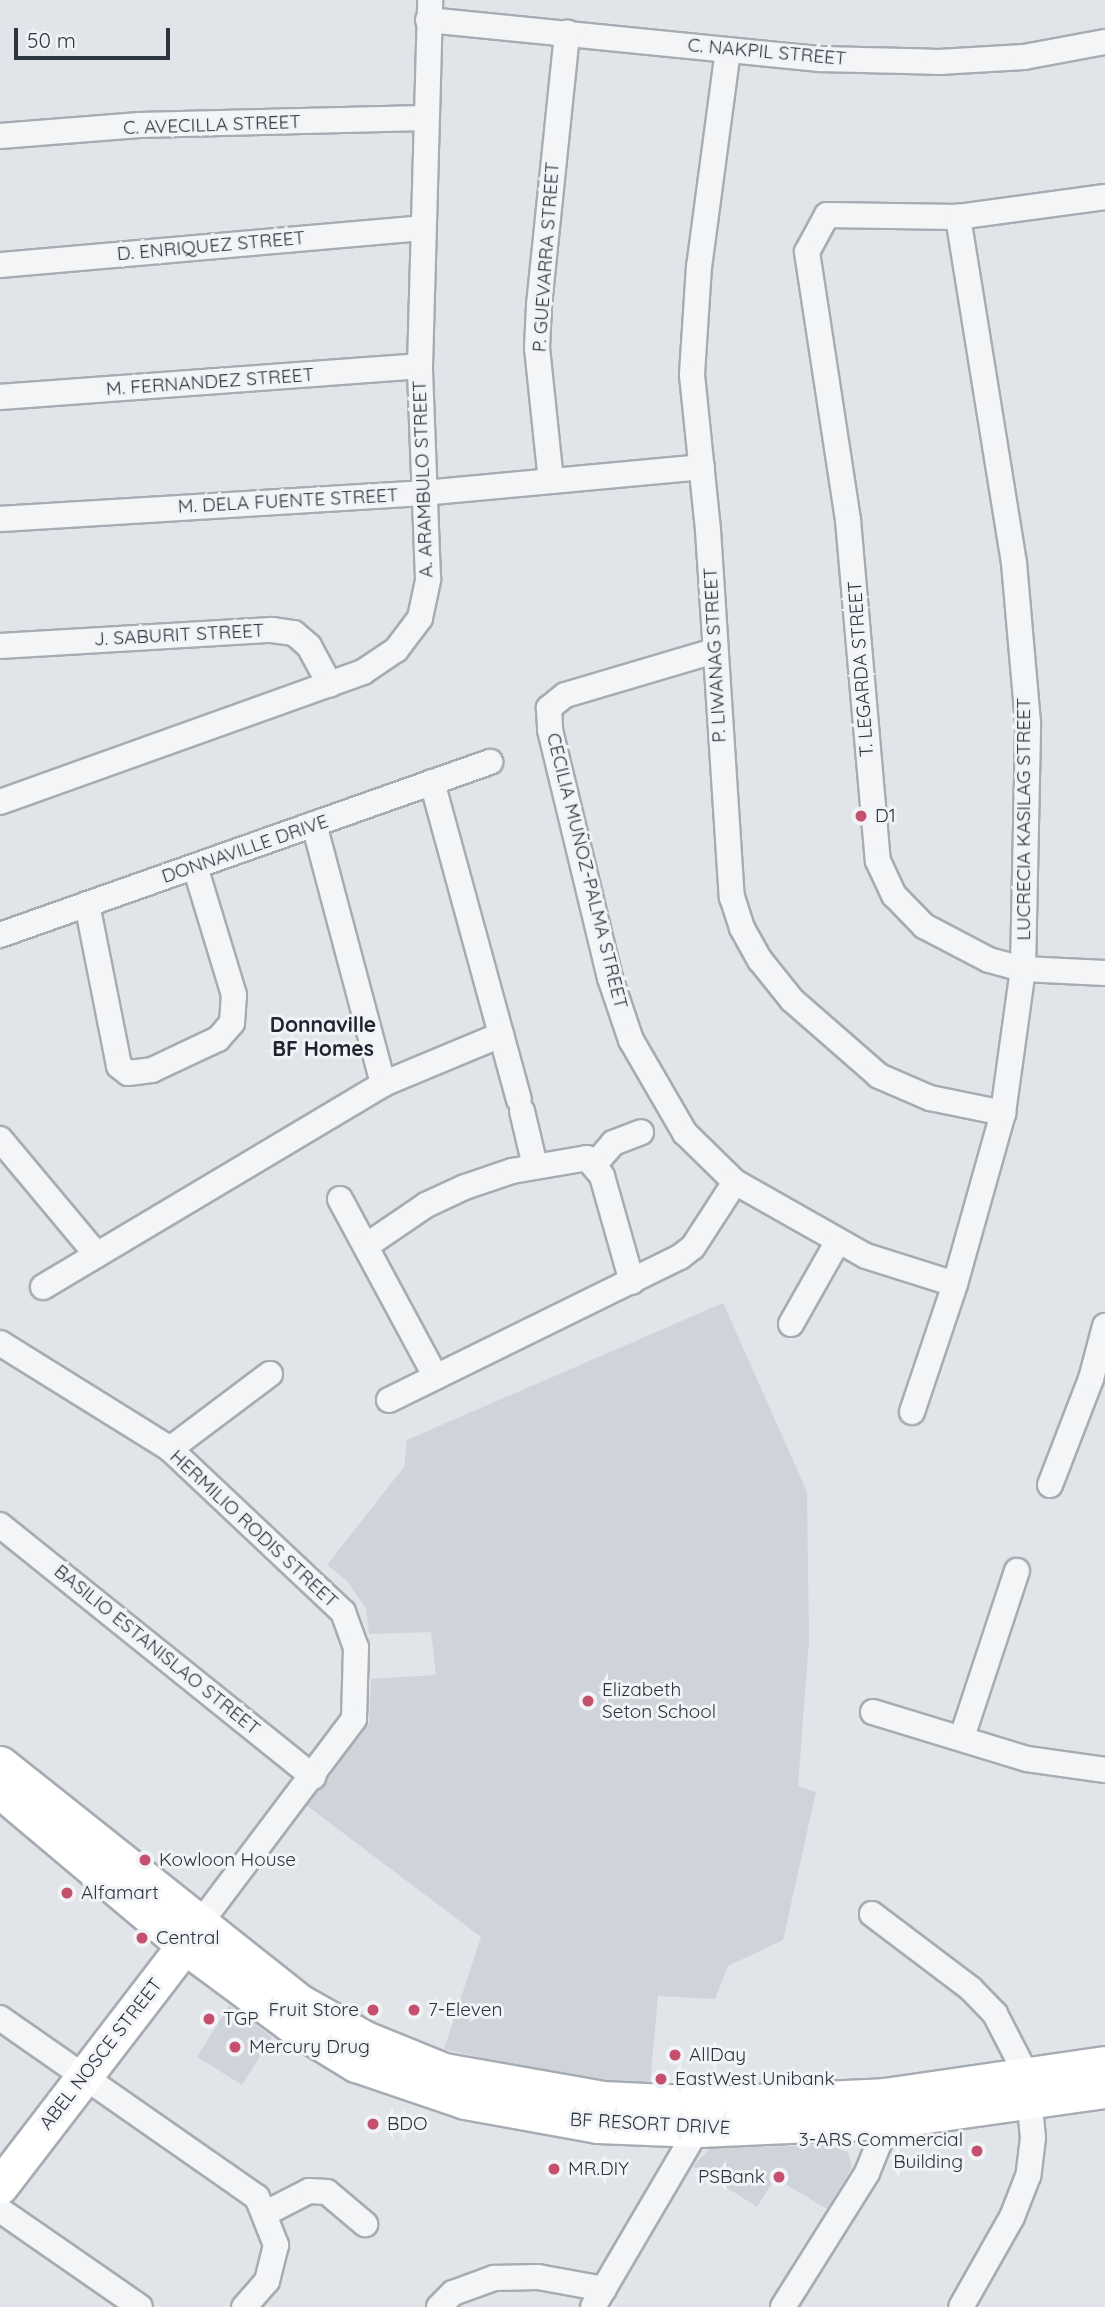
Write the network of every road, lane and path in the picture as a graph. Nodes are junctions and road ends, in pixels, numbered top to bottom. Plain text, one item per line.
1 (429, 10) edge
2 (567, 32) junction
3 (1105, 42) edge
4 (728, 50) junction
5 (425, 118) junction
6 (0, 135) edge
7 (1105, 197) edge
8 (958, 216) junction
9 (421, 228) junction
10 (0, 265) edge
11 (420, 366) junction
12 (0, 397) edge
13 (702, 467) junction
14 (551, 481) junction
15 (423, 493) junction
16 (0, 519) edge
17 (0, 646) edge
18 (714, 651) junction
19 (330, 685) junction
20 (490, 762) dead end
21 (432, 782) junction
22 (0, 802) edge
23 (314, 824) junction
24 (195, 867) junction
25 (87, 904) junction
26 (0, 935) edge
27 (1023, 969) junction
28 (1105, 973) edge
29 (501, 1035) junction
30 (383, 1084) junction
31 (1003, 1114) junction
32 (641, 1132) dead end
33 (0, 1139) edge
34 (595, 1164) junction
35 (535, 1166) junction
36 (734, 1182) junction
37 (341, 1199) dead end
38 (838, 1241) junction
39 (366, 1246) junction
40 (97, 1255) junction
41 (632, 1282) junction
42 (955, 1284) junction
43 (43, 1287) dead end
44 (791, 1324) dead end
45 (1105, 1326) edge
46 (0, 1343) edge
47 (270, 1374) dead end
48 (436, 1377) junction
49 (389, 1400) dead end
50 (912, 1412) dead end
51 (170, 1449) junction
52 (1050, 1485) dead end
53 (0, 1525) edge
54 (1017, 1571) dead end
55 (873, 1712) dead end
56 (962, 1737) junction
57 (0, 1764) edge
58 (1105, 1770) edge
59 (313, 1777) junction
60 (0, 1790) edge
61 (872, 1914) dead end
62 (194, 1933) junction
63 (0, 2018) edge
64 (1105, 2064) edge
65 (84, 2076) junction
66 (1029, 2089) junction
67 (1105, 2090) edge
68 (884, 2108) junction
69 (705, 2117) junction
70 (0, 2186) edge
71 (0, 2210) edge
72 (267, 2213) junction
73 (365, 2224) dead end
74 (598, 2298) edge
75 (140, 2307) edge
76 (244, 2307) edge
77 (439, 2307) edge
78 (783, 2307) edge
79 (961, 2307) edge

1 - 2 street, C. NAKPIL STREET
1 - 5 street, A. ARAMBULO STREET
2 - 4 street, C. NAKPIL STREET
2 - 14 street, P. GUEVARRA STREET
3 - 4 street, C. NAKPIL STREET
4 - 13 street, P. LIWANAG STREET
5 - 6 street, C. AVECILLA STREET
5 - 9 street, A. ARAMBULO STREET
7 - 8 street
8 - 27 street, LUCRECIA KASILAG STREET
8 - 27 street, T. LEGARDA STREET
9 - 10 street, D. ENRIQUEZ STREET
9 - 11 street, A. ARAMBULO STREET
11 - 12 street, M. FERNANDEZ STREET
11 - 15 street, A. ARAMBULO STREET
13 - 14 street, M. DELA FUENTE STREET
13 - 18 street, P. LIWANAG STREET
14 - 15 street, M. DELA FUENTE STREET
15 - 16 street, M. DELA FUENTE STREET
15 - 19 street, A. ARAMBULO STREET
17 - 19 street, J. SABURIT STREET
18 - 31 street, P. LIWANAG STREET
18 - 36 street, CECILIA MUÑOZ-PALMA STREET
19 - 22 street, A. ARAMBULO STREET
20 - 21 street, DONNAVILLE DRIVE
21 - 23 street, DONNAVILLE DRIVE
21 - 29 street
23 - 24 street, DONNAVILLE DRIVE
23 - 30 street
24 - 25 street, DONNAVILLE DRIVE
24 - 25 street
25 - 26 street, DONNAVILLE DRIVE
27 - 28 street, T. LEGARDA STREET
27 - 31 street, LUCRECIA KASILAG STREET
29 - 30 street
29 - 35 street
30 - 40 street
31 - 42 street, LUCRECIA KASILAG STREET
32 - 34 street
33 - 40 street
34 - 35 street
34 - 41 street
35 - 39 street
36 - 38 street, CECILIA MUÑOZ-PALMA STREET
36 - 41 street
37 - 39 street
38 - 42 street, CECILIA MUÑOZ-PALMA STREET
38 - 44 street
39 - 48 street
40 - 43 street
41 - 48 street
42 - 50 street, LUCRECIA KASILAG STREET
45 - 52 street
46 - 51 street, HERMILIO RODIS STREET
47 - 51 street
48 - 49 street
51 - 59 street, HERMILIO RODIS STREET
53 - 59 street, BASILIO ESTANISLAO STREET
54 - 56 street
55 - 56 street
56 - 58 street
57 - 62 main road, BF RESORT DRIVE
59 - 62 street, HERMILIO RODIS STREET
60 - 62 main road, BF RESORT DRIVE
61 - 66 street
62 - 65 main road, ABEL NOSCE STREET
62 - 69 main road, BF RESORT DRIVE
63 - 65 street
64 - 66 main road, BF RESORT DRIVE
65 - 70 main road, ABEL NOSCE STREET
65 - 72 street
66 - 67 main road, BF RESORT DRIVE
66 - 68 main road, BF RESORT DRIVE
66 - 79 street
68 - 69 main road, BF RESORT DRIVE
68 - 78 street
69 - 74 street
71 - 75 street
72 - 73 street
72 - 76 street
74 - 77 street

